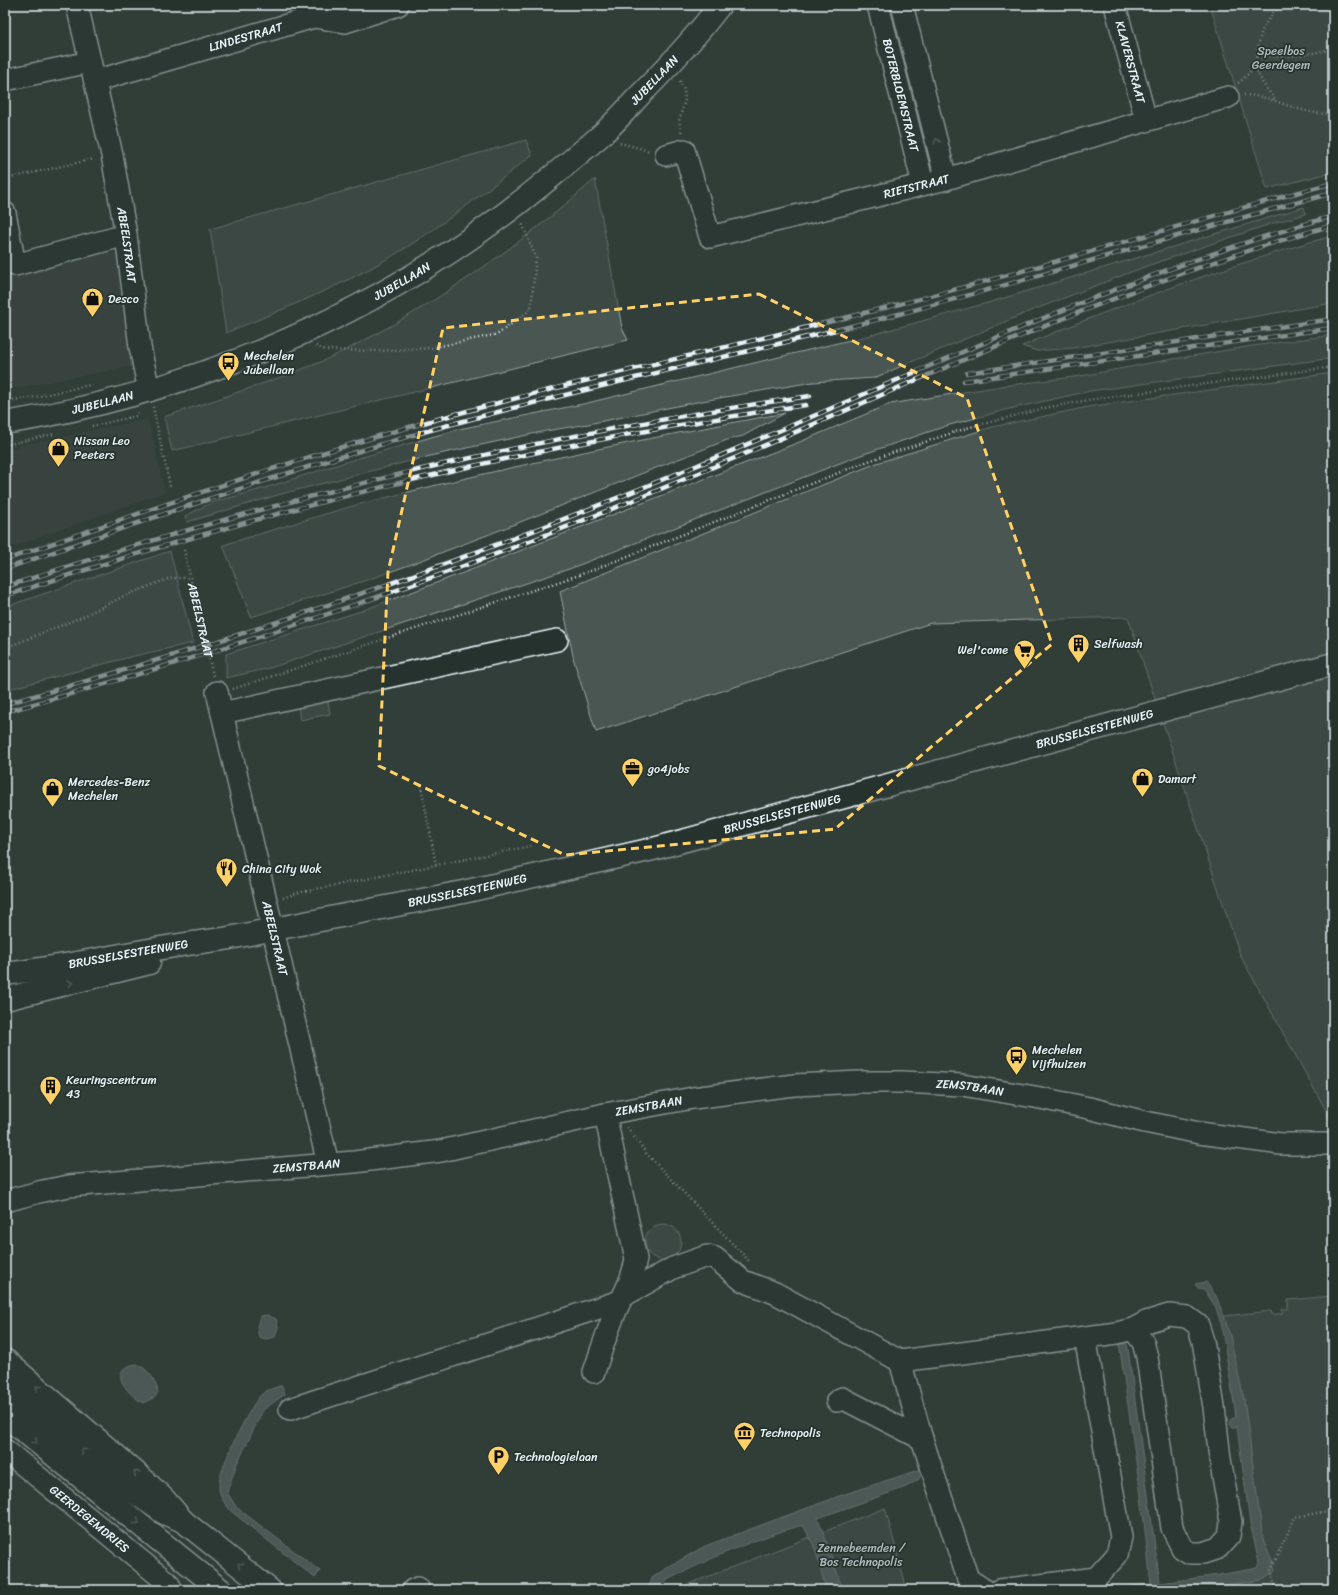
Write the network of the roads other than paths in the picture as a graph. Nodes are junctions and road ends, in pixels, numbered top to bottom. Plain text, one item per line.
1 (77, 5) edge
2 (398, 5) edge
3 (720, 5) edge
4 (878, 5) edge
5 (902, 5) edge
6 (1115, 5) edge
7 (92, 72) junction
8 (5, 80) edge
9 (1228, 97) road end
10 (1146, 120) junction
11 (675, 152) road end
12 (946, 178) junction
13 (923, 184) junction
14 (5, 213) edge
15 (126, 235) junction
16 (149, 391) junction
17 (5, 423) edge
18 (557, 640) dead end
19 (1333, 664) edge
20 (217, 692) road end
21 (222, 713) junction
22 (273, 930) junction
23 (224, 940) junction
24 (33, 971) junction
25 (5, 974) edge
26 (40, 991) junction
27 (5, 999) edge
28 (610, 1113) junction
29 (1333, 1144) edge
30 (328, 1164) junction
31 (5, 1190) edge
32 (43, 1191) junction
33 (5, 1201) edge
34 (622, 1298) junction
35 (1133, 1329) junction
36 (1085, 1337) junction
37 (5, 1360) edge
38 (900, 1361) junction
39 (594, 1372) dead end
40 (5, 1388) edge
41 (837, 1401) dead end
42 (290, 1410) dead end
43 (5, 1416) edge
44 (922, 1439) junction
45 (5, 1450) edge
46 (183, 1521) junction
47 (172, 1590) edge
48 (221, 1590) edge
49 (270, 1590) edge
50 (985, 1590) edge
51 (999, 1590) edge

1 - 7 street, ABEELSTRAAT
2 - 7 street, LINDESTRAAT
3 - 16 main road, JUBELLAAN
4 - 13 street, BOTERBLOEMSTRAAT
12 -> 5 street, BOTERBLOEMSTRAAT
6 - 10 street, KLAVERSTRAAT
7 - 8 street, LINDESTRAAT
7 - 15 street, ABEELSTRAAT
9 - 10 street, RIETSTRAAT
10 - 12 street, RIETSTRAAT
11 - 13 street, RIETSTRAAT
12 - 13 street, RIETSTRAAT
14 - 15 street
15 - 16 street, ABEELSTRAAT
16 - 17 main road, JUBELLAAN
18 - 21 street
19 - 22 main road, BRUSSELSESTEENWEG
20 - 21 street, ABEELSTRAAT
21 - 22 street, ABEELSTRAAT
22 - 23 main road, BRUSSELSESTEENWEG
22 - 30 street, ABEELSTRAAT
23 - 24 main road, BRUSSELSESTEENWEG
26 -> 23 main road, BRUSSELSESTEENWEG
24 - 25 main road, BRUSSELSESTEENWEG
24 - 26 main road
26 - 27 main road, BRUSSELSESTEENWEG
28 - 29 street, ZEMSTBAAN
28 - 30 street, ZEMSTBAAN
28 - 34 street, ZEMSTBAAN
30 - 32 street, ZEMSTBAAN
31 - 32 street
32 - 33 street, ZEMSTBAAN
34 - 38 street
34 - 39 street
34 - 42 street
35 - 35 street
35 - 36 street
36 - 38 street
36 - 51 street
46 -> 37 main road
38 - 44 street
46 -> 40 main road
41 - 44 street
43 -> 48 main road
44 - 50 street
45 - 47 street, GEERDEGEMDRIES
49 -> 46 main road

